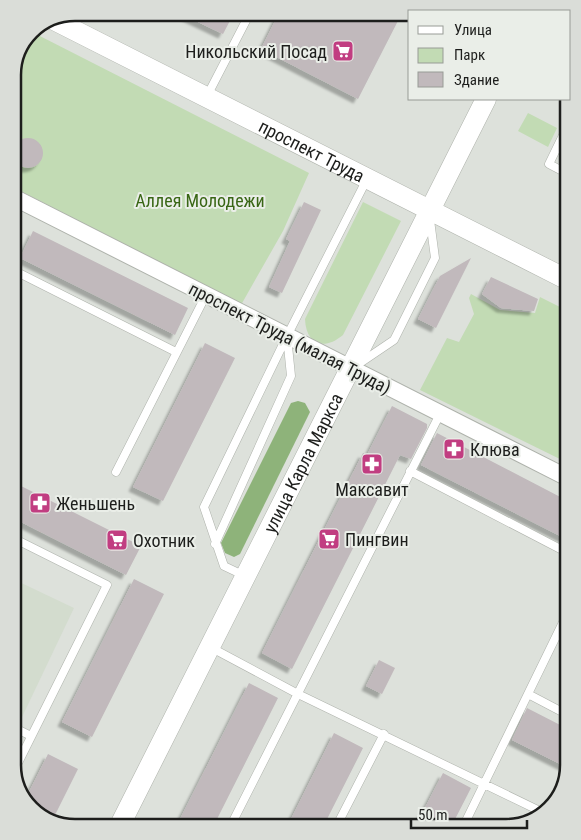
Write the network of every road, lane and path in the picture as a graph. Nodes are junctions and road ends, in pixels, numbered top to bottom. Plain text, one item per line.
1 (245, 21) edge
2 (61, 23) edge
3 (206, 98) junction
4 (485, 100) edge
5 (560, 141) edge
6 (560, 170) edge
7 (367, 179) junction
8 (21, 201) edge
9 (429, 211) junction
10 (21, 274) edge
11 (560, 276) edge
12 (206, 295) junction
13 (287, 336) junction
14 (176, 352) junction
15 (350, 369) junction
16 (440, 414) junction
17 (410, 471) junction
18 (116, 472) dead end
19 (560, 474) edge
20 (21, 543) edge
21 (215, 544) junction
22 (560, 550) edge
23 (246, 576) junction
24 (560, 628) edge
25 (210, 647) junction
26 (298, 694) junction
27 (528, 694) junction
28 (560, 712) edge
29 (21, 732) edge
30 (384, 734) junction
31 (31, 736) junction
32 (21, 757) edge
33 (485, 784) junction
34 (537, 809) edge
35 (123, 819) edge
36 (234, 819) edge
37 (341, 819) edge
38 (468, 819) edge

1 - 3 lane
2 - 3 street, проспект Труда
3 - 7 street, проспект Труда
4 - 9 street, улица Карла Маркса
5 - 6 lane
7 - 9 street, проспект Труда
7 - 13 lane
8 - 12 street, проспект Труда (малая Труда)
9 - 11 street, проспект Труда
9 - 15 street, улица Карла Маркса
9 - 15 lane
10 - 14 lane
12 - 13 street, проспект Труда (малая Труда)
12 - 14 lane
13 - 15 street, проспект Труда (малая Труда)
13 - 21 lane
13 - 21 lane
14 - 18 lane
15 - 16 street, проспект Труда (малая Труда)
15 - 23 street, улица Карла Маркса
16 - 17 lane
16 - 19 street, проспект Труда (малая Труда)
17 - 22 lane
17 - 26 lane
20 - 31 lane
21 - 23 lane
23 - 25 street, улица Карла Маркса
24 - 27 lane
25 - 26 lane
25 - 35 street, улица Карла Маркса
26 - 30 lane
26 - 36 lane
27 - 28 lane
27 - 33 lane
29 - 31 lane
30 - 33 lane
30 - 37 lane
31 - 32 lane
33 - 34 lane
33 - 38 lane

